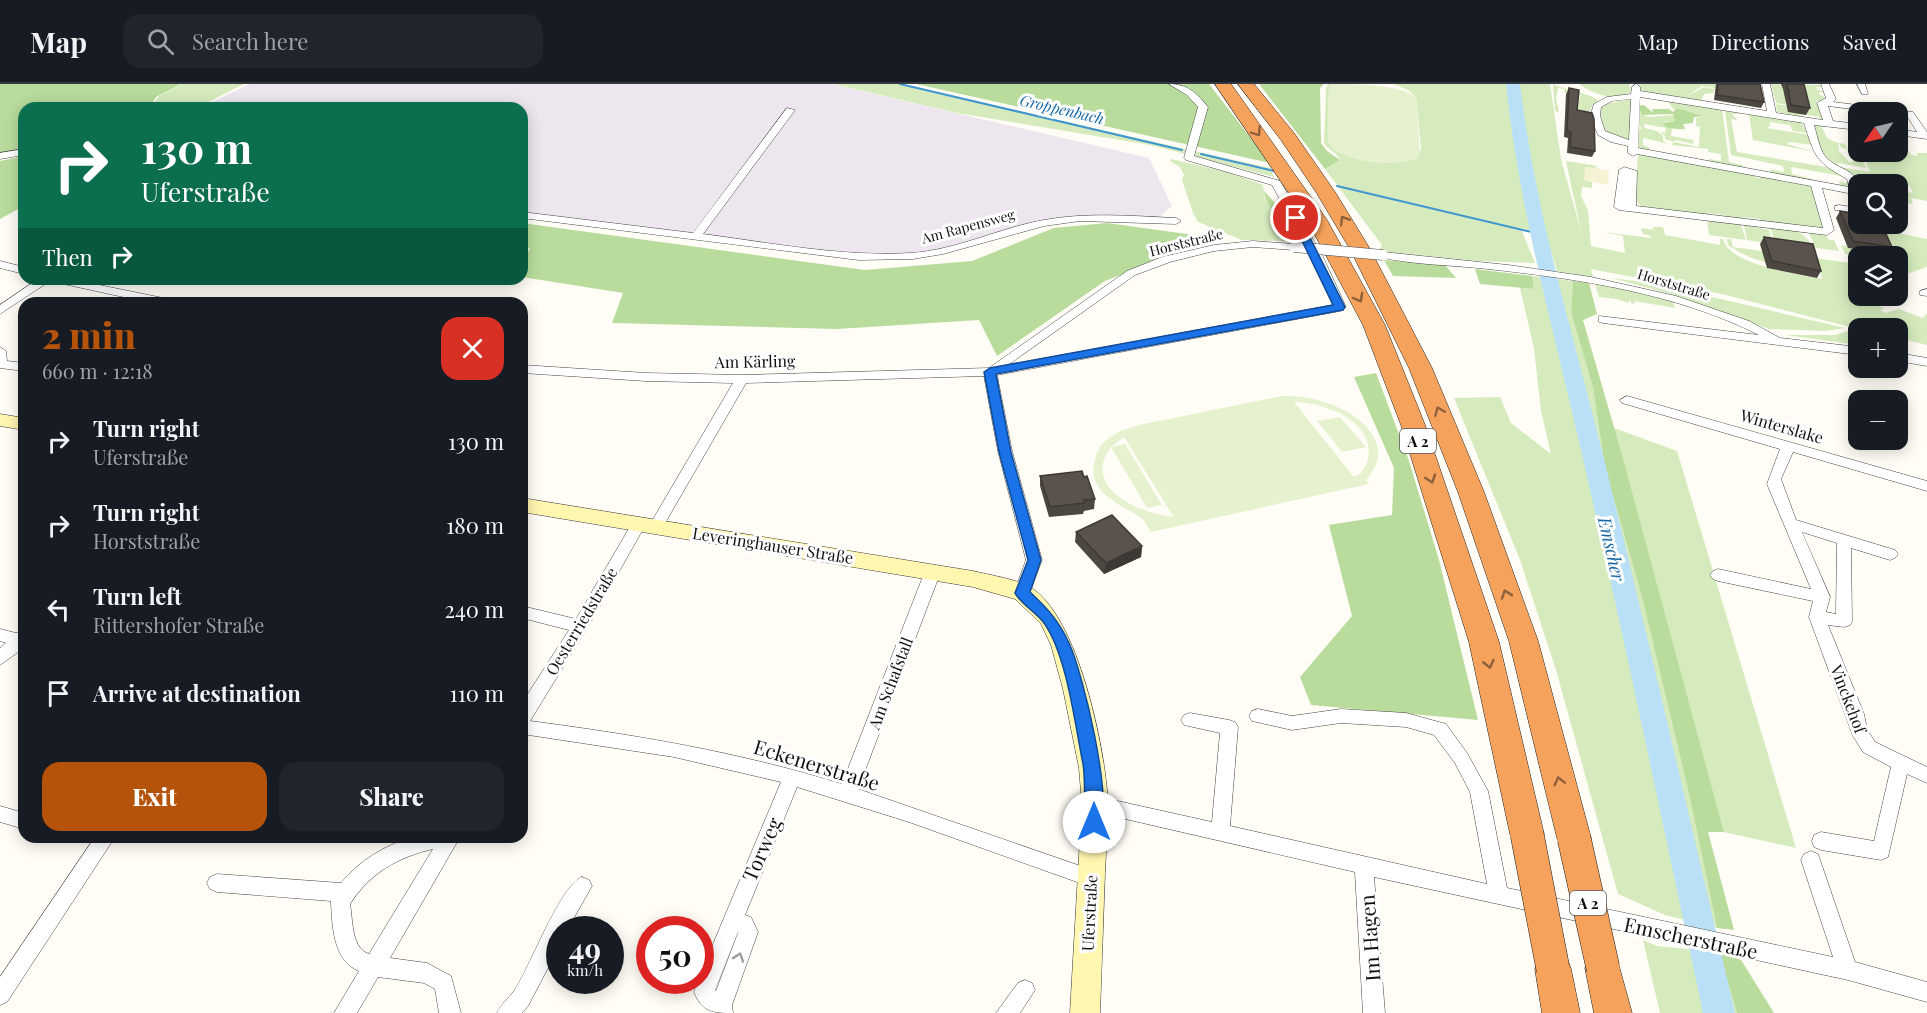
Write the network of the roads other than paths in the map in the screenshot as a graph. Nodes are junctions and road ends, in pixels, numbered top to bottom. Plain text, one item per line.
1 (1173, 84) edge
2 (1223, 84) edge
3 (1246, 84) edge
4 (1766, 84) edge
5 (1825, 84) edge
6 (1636, 91) edge
7 (1826, 103) junction
8 (790, 110) dead end
9 (1772, 115) junction
10 (1808, 121) junction
11 (1829, 123) junction
12 (1848, 126) edge
13 (1908, 133) edge
14 (1926, 136) edge
15 (1633, 147) junction
16 (18, 153) edge
17 (0, 156) edge
18 (1848, 175) edge
19 (1816, 186) junction
20 (1848, 190) edge
21 (1839, 208) dead end
22 (1848, 209) edge
23 (528, 216) edge
24 (1176, 221) dead end
25 (696, 236) junction
26 (0, 264) edge
27 (18, 269) edge
28 (36, 285) edge
29 (82, 285) edge
30 (19, 297) edge
31 (140, 297) edge
32 (18, 298) edge
33 (0, 310) edge
34 (1603, 319) dead end
35 (1775, 339) junction
36 (1848, 350) edge
37 (0, 351) edge
38 (1908, 359) edge
39 (1927, 362) edge
40 (1, 364) edge
41 (18, 366) edge
42 (528, 369) edge
43 (990, 372) junction
44 (741, 379) junction
45 (1628, 400) dead end
46 (0, 420) edge
47 (18, 423) edge
48 (1788, 447) junction
49 (1927, 486) edge
50 (528, 506) edge
51 (1790, 523) junction
52 (647, 525) junction
53 (1844, 539) junction
54 (1890, 554) dead end
55 (933, 571) junction
56 (1718, 575) dead end
57 (1023, 593) junction
58 (1822, 597) junction
59 (528, 613) edge
60 (1817, 617) junction
61 (580, 626) junction
62 (0, 635) edge
63 (18, 639) edge
64 (18, 643) edge
65 (0, 658) edge
66 (528, 708) edge
67 (1258, 716) dead end
68 (1190, 720) dead end
69 (528, 728) edge
70 (1901, 763) junction
71 (1927, 775) edge
72 (792, 778) junction
73 (847, 795) junction
74 (1095, 804) junction
75 (0, 814) edge
76 (18, 819) edge
77 (1220, 832) junction
78 (1821, 842) dead end
79 (102, 843) edge
80 (419, 843) edge
81 (447, 843) edge
82 (1811, 860) dead end
83 (1364, 864) junction
84 (1091, 878) junction
85 (217, 883) dead end
86 (582, 886) dead end
87 (345, 893) junction
88 (1499, 896) junction
89 (374, 966) junction
90 (1848, 970) junction
91 (1025, 990) dead end
92 (1927, 992) edge
93 (0, 994) edge
94 (722, 1009) edge
95 (345, 1013) edge
96 (450, 1013) edge
97 (508, 1013) edge
98 (1007, 1013) edge
99 (1085, 1013) edge
100 (1374, 1013) edge
101 (1561, 1013) edge
102 (1613, 1013) edge

1 - 43 street
2 -> 101 highway, A 2, bridge
102 -> 3 highway, A 2, bridge
4 - 9 street
5 - 7 street
6 - 9 street
6 - 15 street
6 - 15 street
7 - 11 street
7 - 14 street
8 - 25 street
9 - 10 street
10 - 11 street
10 - 18 street
11 - 12 street
13 - 14 street
15 - 19 street
15 - 19 street
16 - 17 street
19 - 20 street
21 - 22 street
23 - 25 street, Am Rapensweg
24 - 25 street, Am Rapensweg
26 - 27 street
28 - 30 street
29 - 31 street
32 - 33 street
34 - 35 street, Horststraße
35 - 36 street, Horststraße
35 - 43 street, Horststraße, bridge
37 - 40 street
38 - 39 street
40 - 41 street
42 - 44 street, Am Kärling
43 - 44 street, Am Kärling
43 - 57 street
44 - 52 street, Oesterriedstraße
45 - 48 street, Winterslake
46 - 47 main road
48 - 49 street, Winterslake
48 - 51 street
50 - 52 main road, Leveringhauser Straße
51 - 53 street
51 - 58 street
52 - 55 main road, Leveringhauser Straße
52 - 61 street, Oesterriedstraße
53 - 54 street
53 - 60 street
55 - 57 main road, Leveringhauser Straße
55 - 73 street, Am Schafstall
56 - 58 street
57 - 74 main road, Uferstraße
58 - 60 street
59 - 61 street
60 - 70 street, Vinckehof
61 - 66 street, Oesterriedstraße
62 - 63 street
64 - 65 street
67 - 88 street
68 - 77 street
69 - 72 street, Eckenerstraße
70 - 71 street, Vinckehof
70 - 78 street
72 - 73 street, Eckenerstraße
72 - 94 street, Torweg
73 - 84 street, Eckenerstraße
74 - 77 street, Emscherstraße
74 - 84 main road, Uferstraße
75 - 76 street
77 - 83 street, Emscherstraße
79 - 93 street
80 - 87 street
81 - 89 street
82 - 90 street
83 - 88 street, Emscherstraße
83 - 100 street, Im Hagen
84 - 99 main road, Uferstraße
85 - 87 street
86 - 97 street
87 - 89 street
88 - 90 street, Emscherstraße
89 - 95 street
89 - 96 street
90 - 92 street, Emscherstraße
91 - 98 street

